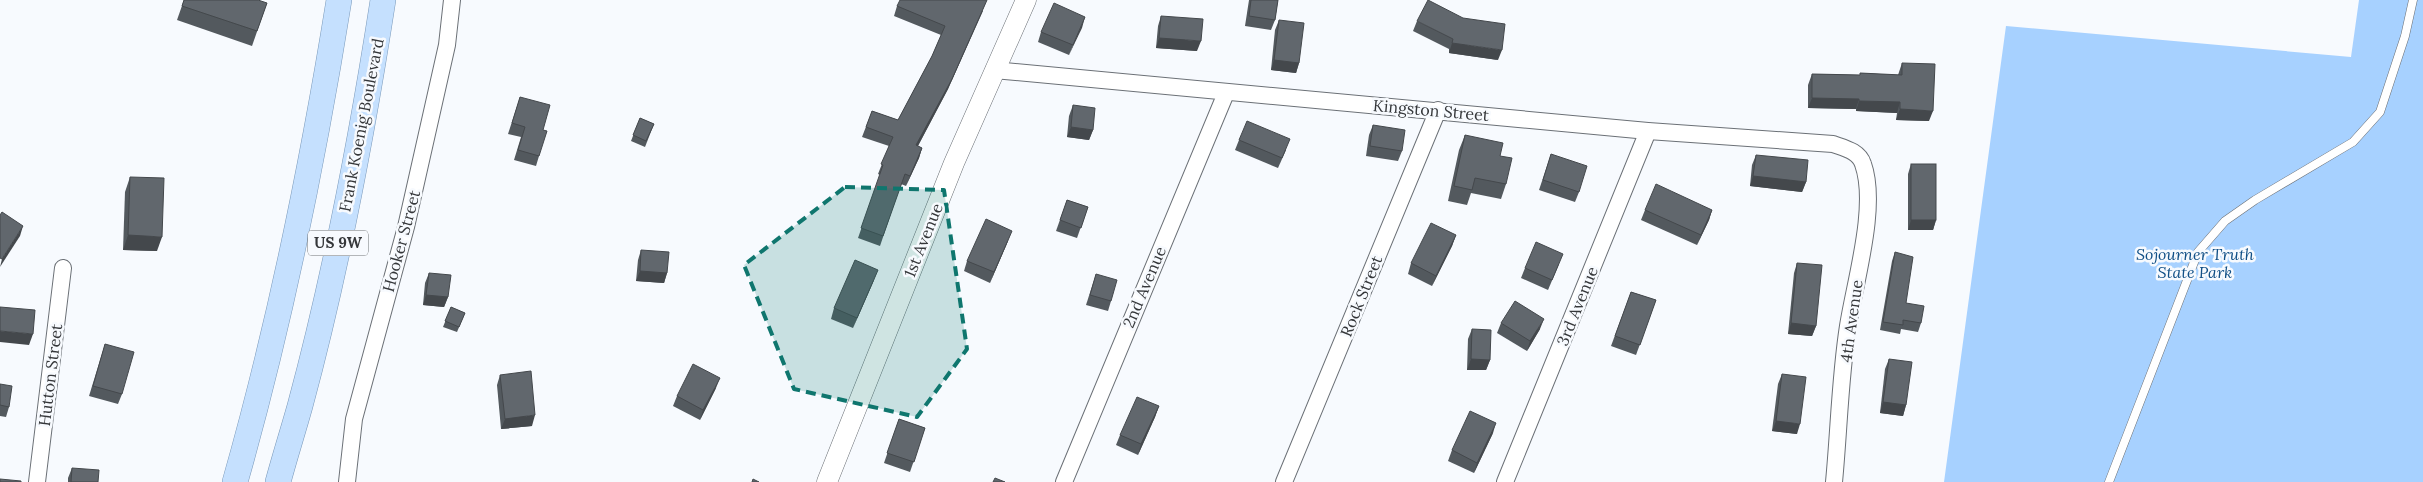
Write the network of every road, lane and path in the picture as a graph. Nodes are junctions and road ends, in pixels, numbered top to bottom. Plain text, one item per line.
1 (339, 0) edge
2 (383, 0) edge
3 (452, 0) edge
4 (1026, 0) edge
5 (2413, 0) edge
6 (994, 70) junction
7 (1226, 93) junction
8 (1438, 110) junction
9 (1648, 131) junction
10 (1863, 162) joint
11 (63, 268) dead end
12 (37, 482) edge
13 (235, 482) edge
14 (278, 482) edge
15 (347, 482) edge
16 (827, 482) edge
17 (1064, 482) edge
18 (1284, 482) edge
19 (1505, 482) edge
20 (1834, 482) edge
21 (2110, 482) edge

1 - 13 main road, US 9W
2 - 14 main road, Frank Koenig Boulevard / US 9W
3 - 15 street, Hooker Street
4 - 6 street, 1st Avenue
5 - 21 lane
6 - 7 street, Kingston Street
6 - 16 street, 1st Avenue
7 - 8 street, Kingston Street
7 - 17 street, 2nd Avenue
8 - 9 street, Kingston Street
8 - 18 street, Rock Street
9 - 10 street, Kingston Street
9 - 19 street, 3rd Avenue
10 - 20 street, 4th Avenue
11 - 12 street, Hutton Street

